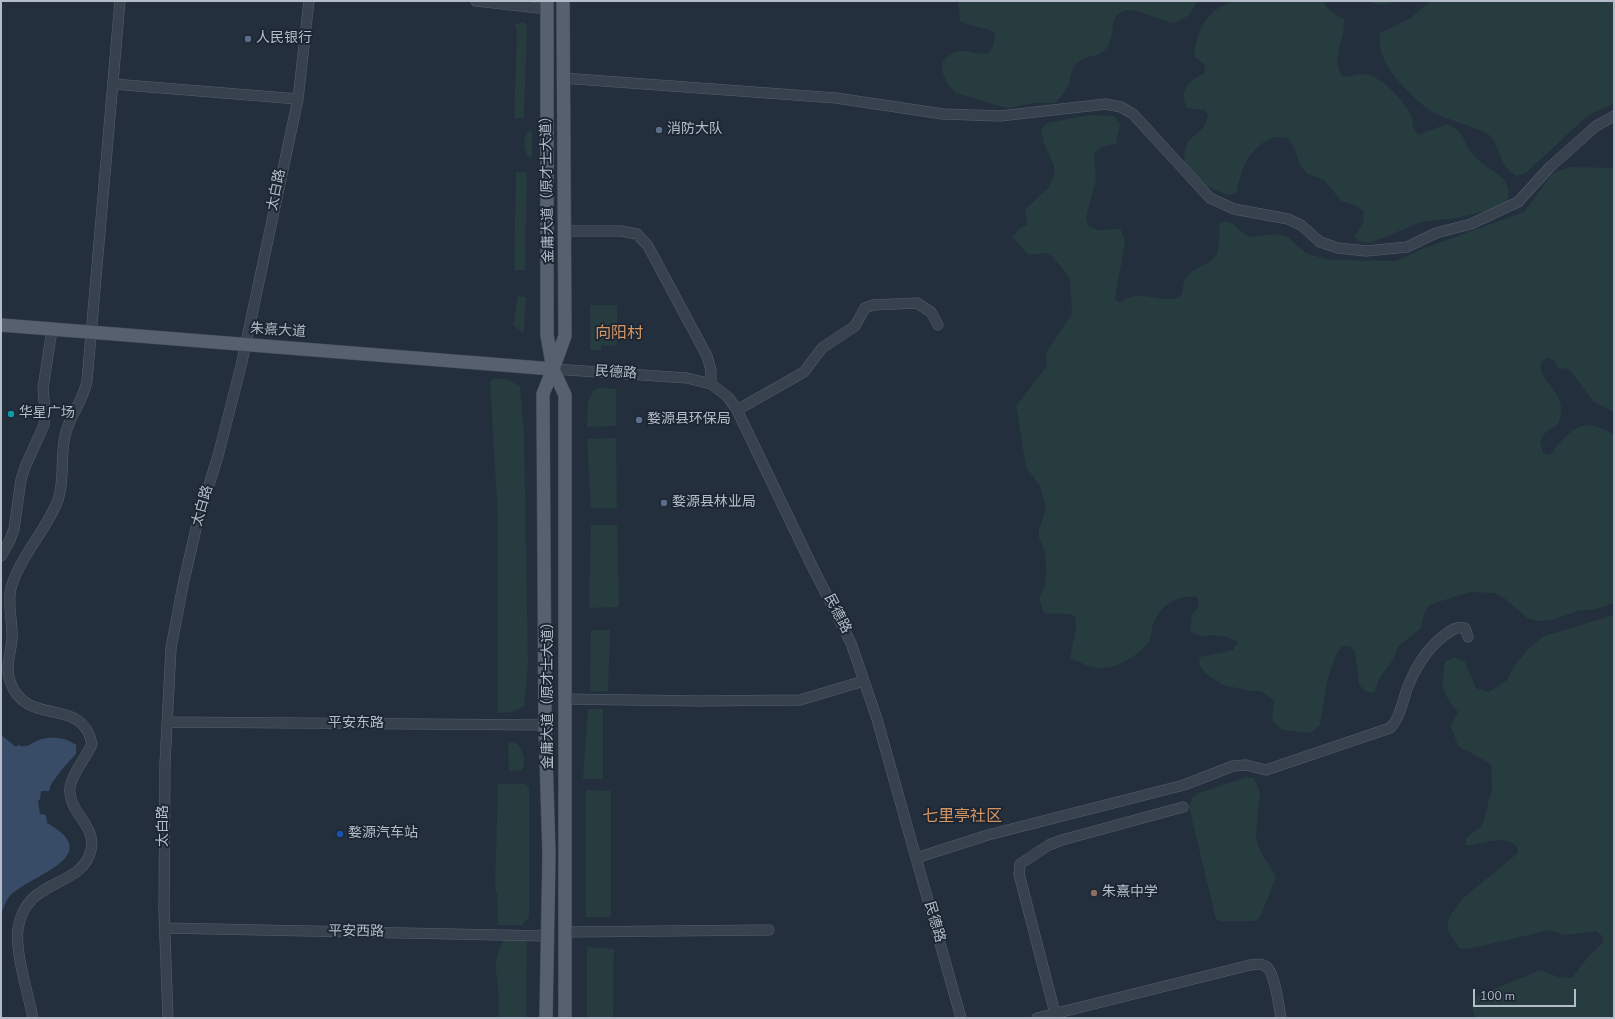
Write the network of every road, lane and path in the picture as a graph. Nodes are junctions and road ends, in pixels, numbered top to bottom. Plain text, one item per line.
1 (120, 1) edge
2 (309, 1) edge
3 (476, 1) edge
4 (563, 1) edge
5 (547, 5) edge
6 (562, 78) junction
7 (113, 84) junction
8 (298, 98) junction
9 (1614, 116) edge
10 (564, 232) junction
11 (938, 325) dead end
12 (1, 326) edge
13 (52, 330) junction
14 (93, 333) junction
15 (245, 345) junction
16 (553, 369) junction
17 (711, 384) junction
18 (737, 410) junction
19 (1, 556) edge
20 (6, 600) edge
21 (1468, 637) dead end
22 (864, 681) junction
23 (565, 699) junction
24 (167, 722) junction
25 (545, 725) junction
26 (1183, 807) dead end
27 (916, 858) junction
28 (165, 928) junction
29 (769, 930) dead end
30 (566, 932) junction
31 (547, 936) junction
32 (1055, 1013) junction
33 (33, 1018) edge
34 (168, 1018) edge
35 (546, 1018) edge
36 (565, 1018) edge
37 (961, 1018) edge
38 (1038, 1018) edge
39 (1281, 1018) edge

1 - 7 street
2 - 8 street, 太白路
3 - 5 street
4 - 6 main road, 金庸大道（原才士大道）
5 - 16 main road, 金庸大道（原才士大道）
6 - 9 street
6 - 10 main road, 金庸大道（原才士大道）
7 - 8 street
7 - 14 street
8 - 15 street, 太白路
10 - 16 main road, 金庸大道（原才士大道）
10 - 17 street
11 - 18 street
12 - 13 main road, 朱熹大道
13 - 14 main road, 朱熹大道
13 - 19 street
14 - 15 main road, 朱熹大道
14 - 20 street
15 - 16 main road, 朱熹大道
15 - 24 street, 太白路
16 - 17 street, 民德路
16 - 23 main road, 金庸大道（原才士大道）
16 - 25 main road, 金庸大道（原才士大道）
17 - 18 street, 民德路
18 - 22 street, 民德路
20 - 33 street
21 - 27 street
22 - 23 street
22 - 27 street, 民德路
23 - 30 main road, 金庸大道（原才士大道）
24 - 25 street, 平安东路
24 - 28 street, 太白路
25 - 31 main road, 金庸大道（原才士大道）
26 - 32 street
27 - 37 street, 民德路
28 - 31 street, 平安西路
28 - 34 street, 太白路
29 - 30 street
30 - 36 main road, 金庸大道（原才士大道）
31 - 35 main road, 金庸大道（原才士大道）
32 - 38 street
32 - 39 street

